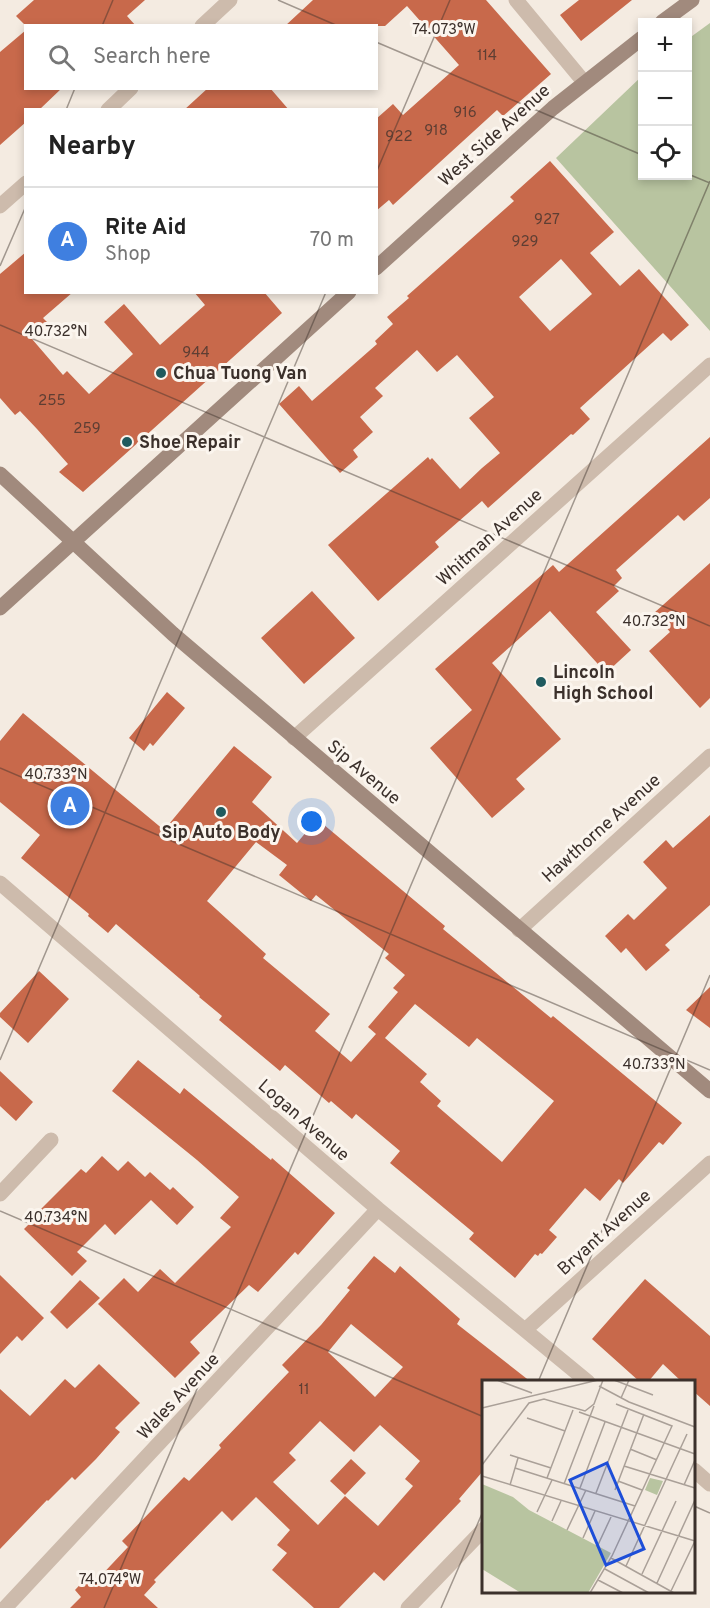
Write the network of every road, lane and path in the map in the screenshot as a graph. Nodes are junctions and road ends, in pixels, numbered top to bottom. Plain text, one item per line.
1 (230, 0) edge
2 (516, 0) edge
3 (692, 0) edge
4 (667, 18) edge
5 (204, 24) edge
6 (638, 41) edge
7 (584, 82) junction
8 (129, 90) edge
9 (110, 108) edge
10 (24, 185) edge
11 (0, 206) edge
12 (378, 266) edge
13 (347, 294) edge
14 (710, 365) edge
15 (0, 474) edge
16 (72, 543) junction
17 (0, 608) edge
18 (294, 738) junction
19 (710, 756) edge
20 (0, 883) edge
21 (519, 930) junction
22 (710, 1091) edge
23 (51, 1140) dead end
24 (710, 1163) edge
25 (0, 1194) edge
26 (378, 1209) junction
27 (525, 1330) junction
28 (586, 1380) edge
29 (695, 1472) edge
30 (710, 1484) edge
31 (482, 1530) edge
32 (5, 1608) edge
33 (408, 1608) edge

1 - 5 street
2 - 7 street
3 - 4 street
6 - 7 street, West Side Avenue
7 - 12 street, West Side Avenue
8 - 9 street
10 - 11 street
13 - 16 street
14 - 18 street, Whitman Avenue
15 - 16 street, Sip Avenue
16 - 17 street
16 - 18 street, Sip Avenue
18 - 21 street, Sip Avenue
19 - 21 street, Hawthorne Avenue
20 - 26 street, Logan Avenue
21 - 22 street, Sip Avenue
23 - 25 street
24 - 27 street, Bryant Avenue
26 - 27 street, Logan Avenue
26 - 32 street, Wales Avenue
27 - 28 street, Logan Avenue
29 - 30 street
31 - 33 street

